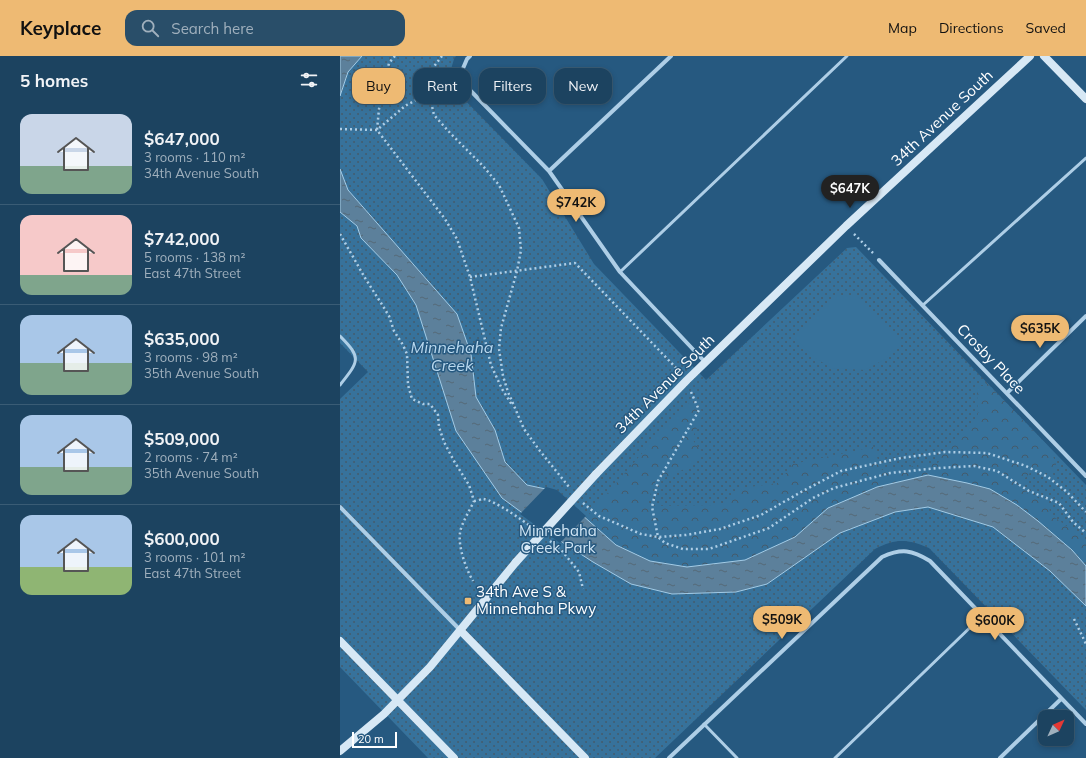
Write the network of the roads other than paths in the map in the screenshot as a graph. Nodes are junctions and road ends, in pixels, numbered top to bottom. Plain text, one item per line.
1 (470, 56) edge
2 (670, 56) edge
3 (847, 56) edge
4 (1030, 56) edge
5 (1044, 56) edge
6 (1086, 99) edge
7 (1086, 158) edge
8 (549, 171) junction
9 (879, 260) road end
10 (620, 272) junction
11 (923, 305) junction
12 (1086, 316) edge
13 (340, 336) edge
14 (706, 362) junction
15 (340, 385) edge
16 (1007, 393) junction
17 (1085, 474) edge
18 (340, 506) edge
19 (982, 616) junction
20 (460, 630) junction
21 (340, 641) edge
22 (1061, 699) junction
23 (398, 700) junction
24 (704, 724) junction
25 (1086, 724) edge
26 (340, 751) edge
27 (454, 758) edge
28 (585, 758) edge
29 (669, 758) edge
30 (737, 758) edge
31 (834, 758) edge
32 (1000, 758) edge

1 - 8 street
2 - 8 street
3 - 10 lane
4 - 14 street, 34th Avenue South
5 - 6 street
7 - 11 lane
8 - 10 street
9 - 11 street, Crosby Place
10 - 14 street
11 - 16 street, Crosby Place
12 - 16 street
13 - 15 lane
14 - 20 street, 34th Avenue South, bridge
16 - 17 street, Crosby Place
18 - 20 street
19 - 22 street
19 - 24 street
19 - 31 lane
20 - 23 street, 34th Avenue South
20 - 28 street
21 - 23 street
22 - 25 street
22 - 32 street
23 - 26 street, 34th Avenue South
23 - 27 street
24 - 29 street
24 - 30 lane

